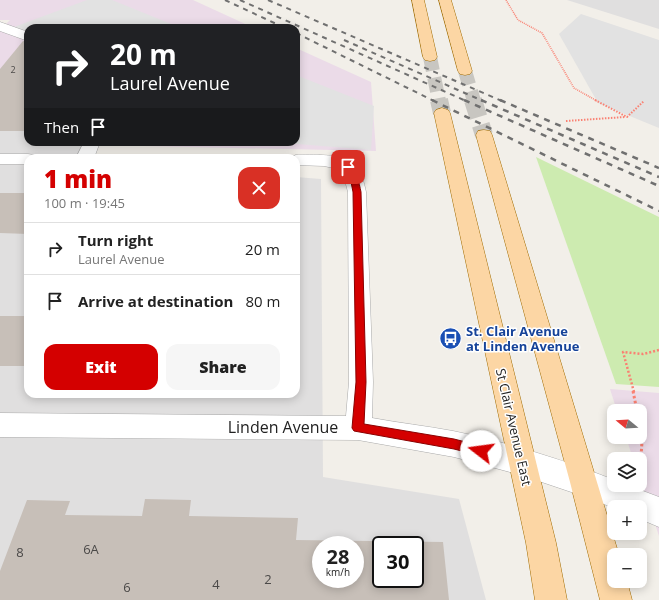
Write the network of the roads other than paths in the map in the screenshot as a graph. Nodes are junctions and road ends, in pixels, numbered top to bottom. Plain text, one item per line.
1 (418, 0) edge
2 (445, 0) edge
3 (1, 26) edge
4 (24, 35) edge
5 (430, 57) tunnel mouth
6 (465, 71) tunnel mouth
7 (442, 114) tunnel mouth
8 (484, 134) tunnel mouth
9 (0, 159) edge
10 (24, 159) edge
11 (300, 160) edge
12 (0, 426) edge
13 (358, 428) junction
14 (521, 462) junction
15 (584, 482) junction
16 (659, 512) edge
17 (551, 600) edge
18 (616, 600) edge

1 - 5 main road
2 - 6 main road
3 - 4 street
7 - 14 main road, St Clair Avenue East
8 - 15 main road
9 - 10 street
11 - 13 street
12 - 13 street, Linden Avenue
13 - 14 street, Linden Avenue
14 - 15 street, Linden Avenue
14 - 17 main road, St Clair Avenue East
15 - 16 street, Linden Avenue
15 - 18 main road

